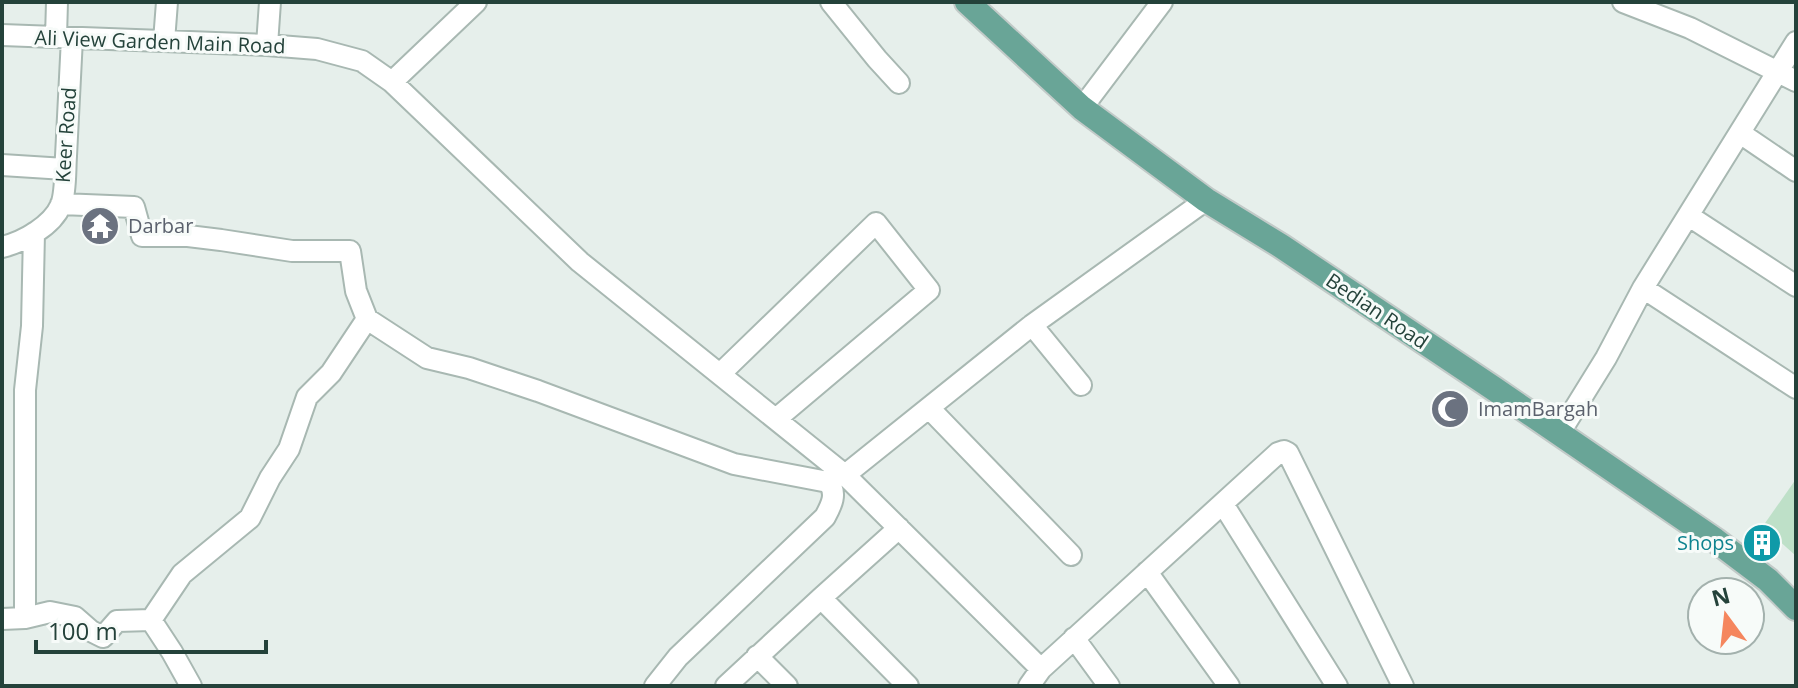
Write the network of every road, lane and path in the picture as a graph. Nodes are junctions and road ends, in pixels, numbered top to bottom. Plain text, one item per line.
1 (57, 2) edge
2 (167, 2) edge
3 (270, 2) edge
4 (476, 2) edge
5 (831, 2) edge
6 (967, 2) edge
7 (1162, 2) edge
8 (1623, 2) edge
9 (2, 35) edge
10 (64, 38) junction
11 (164, 41) junction
12 (1796, 42) edge
13 (267, 45) junction
14 (1787, 77) edge
15 (392, 82) junction
16 (899, 83) dead end
17 (1082, 108) junction
18 (1740, 133) junction
19 (2, 165) edge
20 (65, 169) junction
21 (1796, 171) edge
22 (1206, 200) junction
23 (61, 204) junction
24 (1689, 216) junction
25 (34, 233) junction
26 (2, 247) edge
27 (1796, 286) edge
28 (1643, 288) junction
29 (367, 319) junction
30 (1032, 325) junction
31 (720, 374) junction
32 (1081, 385) dead end
33 (1796, 388) edge
34 (929, 408) junction
35 (776, 419) junction
36 (1559, 434) junction
37 (845, 475) junction
38 (1223, 504) junction
39 (899, 528) junction
40 (1071, 555) dead end
41 (1147, 572) junction
42 (821, 598) junction
43 (1796, 608) edge
44 (25, 618) junction
45 (2, 619) edge
46 (151, 620) junction
47 (1074, 638) junction
48 (757, 656) junction
49 (1035, 677) edge
50 (191, 686) edge
51 (655, 686) edge
52 (726, 686) edge
53 (787, 686) edge
54 (908, 686) edge
55 (1109, 686) edge
56 (1229, 686) edge
57 (1337, 686) edge
58 (1403, 686) edge

1 - 10 street, Keer Road
2 - 11 street
3 - 13 street
4 - 15 street
5 - 16 street
6 - 17 main road, Bedian Road
7 - 17 street
8 - 14 street
9 - 10 street, Ali View Garden Main Road
10 - 11 street, Ali View Garden Main Road
10 - 20 street, Keer Road
11 - 13 street, Ali View Garden Main Road
12 - 14 street
13 - 15 street, Ali View Garden Main Road
14 - 18 street
15 - 31 street, Ali View Garden Main Road
17 - 22 main road, Bedian Road
18 - 21 street
18 - 24 street
19 - 20 street
20 - 23 street, Keer Road
22 - 30 street
22 - 36 main road, Bedian Road
23 - 25 street, Keer Road
23 - 29 street
24 - 27 street
24 - 28 street
25 - 26 street, Keer Road
25 - 44 street
28 - 33 street
28 - 36 street
29 - 46 street
29 - 51 street
30 - 32 street
30 - 34 street
31 - 35 street, Ali View Garden Main Road
31 - 35 street
34 - 37 street
34 - 40 street
35 - 37 street, Ali View Garden Main Road
36 - 43 main road, Bedian Road
37 - 39 street, Ali View Garden Main Road
38 - 41 street
38 - 57 street
38 - 58 street
39 - 42 street
39 - 49 street, Ali View Garden Main Road
41 - 47 street
41 - 56 street
42 - 48 street
42 - 54 street
44 - 45 street
44 - 46 street
46 - 50 street
47 - 49 street
47 - 55 street
48 - 52 street
48 - 53 street

